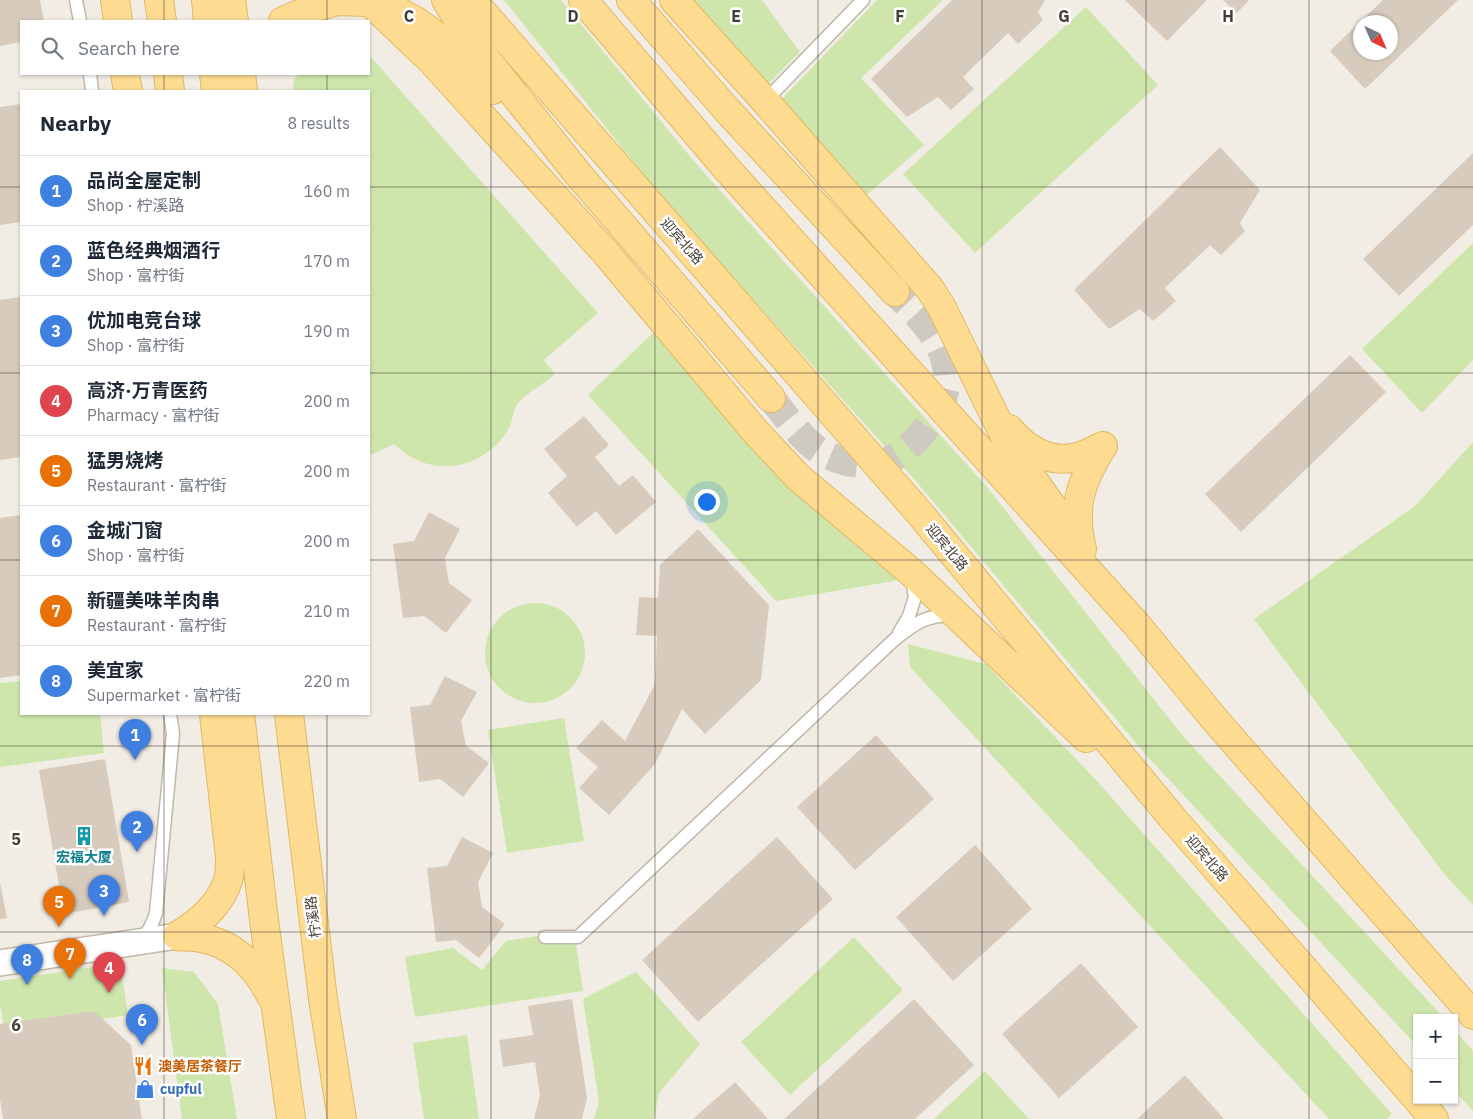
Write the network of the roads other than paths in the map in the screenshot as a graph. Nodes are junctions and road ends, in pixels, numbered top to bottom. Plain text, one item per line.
1 (76, 0) edge
2 (115, 0) edge
3 (159, 0) edge
4 (206, 0) edge
5 (231, 0) edge
6 (446, 0) edge
7 (472, 0) edge
8 (583, 0) edge
9 (632, 0) edge
10 (674, 0) edge
11 (862, 0) edge
12 (372, 4) junction
13 (80, 20) edge
14 (118, 20) edge
15 (162, 20) edge
16 (208, 20) edge
17 (234, 20) edge
18 (285, 20) edge
19 (90, 75) edge
20 (126, 75) edge
21 (168, 75) edge
22 (214, 75) edge
23 (240, 75) edge
24 (246, 75) edge
25 (92, 90) edge
26 (128, 90) edge
27 (170, 90) edge
28 (216, 90) edge
29 (244, 90) edge
30 (244, 90) edge
31 (765, 101) junction
32 (578, 174) junction
33 (895, 292) tunnel mouth
34 (771, 398) tunnel mouth
35 (988, 402) junction
36 (1082, 549) junction
37 (911, 572) junction
38 (956, 615) junction
39 (1136, 624) junction
40 (895, 639) junction
41 (170, 715) edge
42 (215, 715) edge
43 (215, 715) edge
44 (240, 715) edge
45 (289, 715) edge
46 (307, 715) edge
47 (245, 758) junction
48 (240, 818) junction
49 (1175, 821) junction
50 (230, 857) junction
51 (156, 913) junction
52 (264, 920) junction
53 (177, 936) junction
54 (545, 937) dead end
55 (138, 942) junction
56 (0, 963) edge
57 (323, 999) junction
58 (275, 1005) junction
59 (1473, 1015) edge
60 (1413, 1095) edge
61 (1421, 1104) edge
62 (291, 1119) edge
63 (342, 1119) edge
64 (1434, 1119) edge

1 - 13 lane
2 - 14 main road
3 - 15 main road
4 - 16 main road
5 - 17 main road
6 - 32 main road
7 - 49 main road, 迎宾北路
8 - 39 main road
9 - 33 main road
10 - 31 main road
11 - 31 lane
12 - 18 main road
12 - 32 main road
12 - 37 main road
19 - 25 lane
20 - 26 main road
21 - 27 main road
22 - 28 main road
23 - 29 main road
24 - 30 main road
31 - 35 main road
32 - 34 main road
35 - 36 main road
35 - 36 main road
36 - 39 main road
37 - 38 main road
37 - 40 lane
38 - 40 lane
38 - 49 main road
39 - 59 main road
40 - 54 lane
41 - 51 lane
42 - 48 main road
43 - 50 main road
44 - 47 main road
45 - 57 main road, 柠溪路
46 - 57 main road
47 - 48 main road
47 - 52 main road
48 - 50 main road
48 - 52 main road
49 - 60 main road, 迎宾北路
50 - 53 main road
51 - 53 lane
51 - 55 lane
52 - 58 main road
53 - 55 street
53 - 58 main road
55 - 56 street
57 - 63 main road, 柠溪路
58 - 62 main road
61 - 64 main road, 迎宾北路

